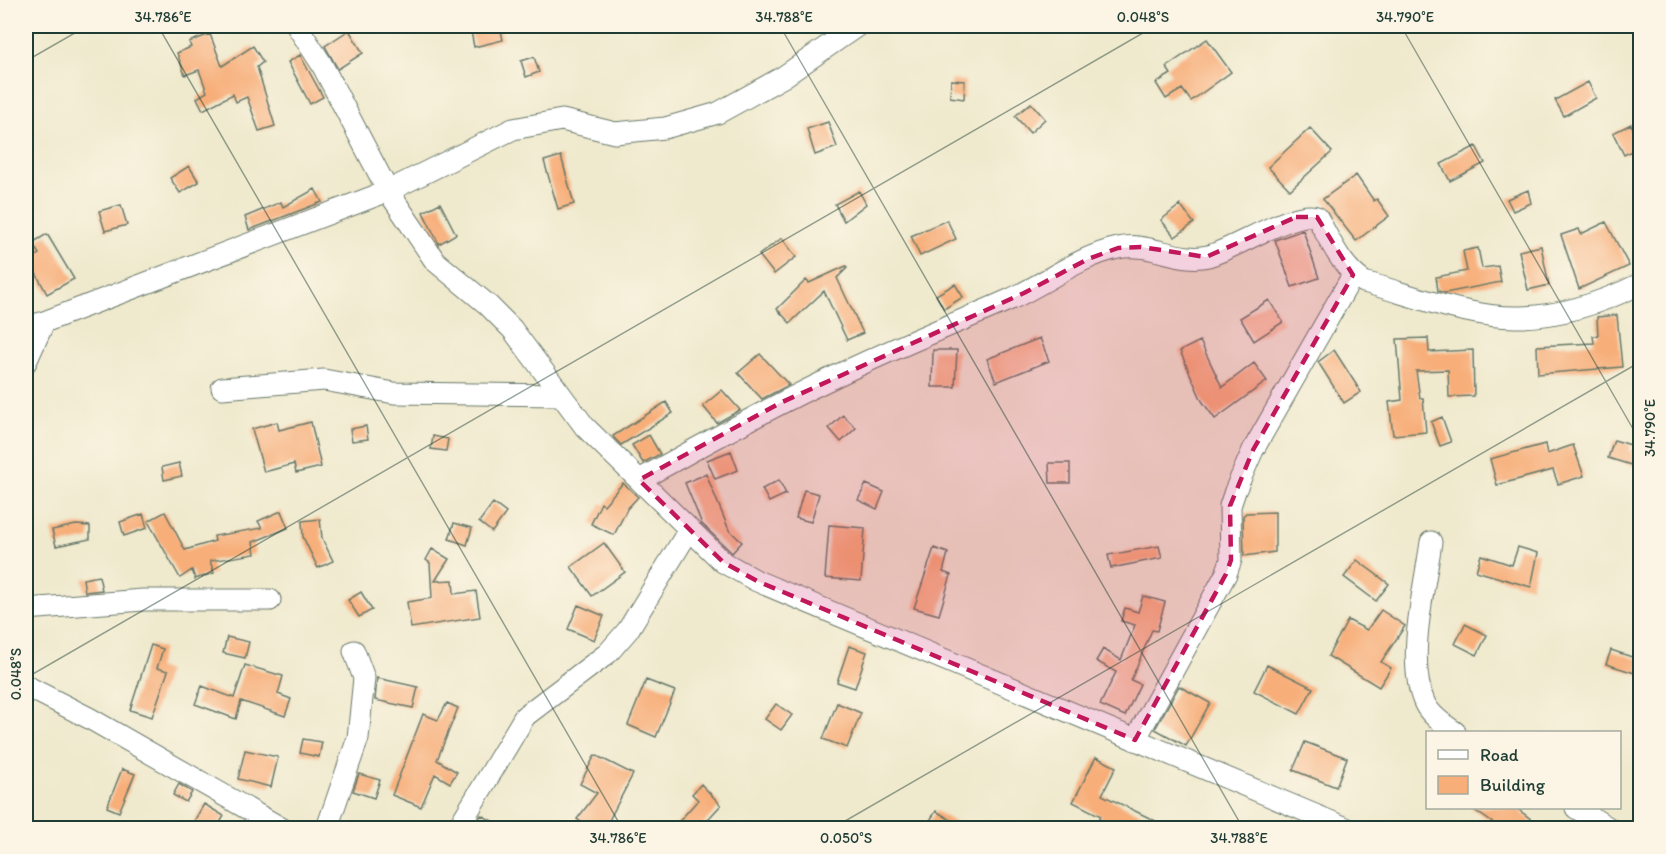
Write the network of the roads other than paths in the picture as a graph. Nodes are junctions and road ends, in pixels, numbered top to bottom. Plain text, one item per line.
1 (297, 26) edge
2 (856, 26) edge
3 (388, 191) junction
4 (1353, 275) junction
5 (1641, 284) edge
6 (35, 324) edge
7 (26, 362) edge
8 (222, 388) dead end
9 (560, 395) junction
10 (639, 480) junction
11 (689, 530) junction
12 (1431, 542) dead end
13 (270, 600) dead end
14 (26, 609) edge
15 (354, 651) dead end
16 (26, 685) edge
17 (1454, 731) edge
18 (1135, 740) junction
19 (1579, 809) edge
20 (281, 828) edge
21 (327, 828) edge
22 (458, 828) edge
23 (1346, 828) edge
24 (1609, 828) edge

1 - 3 street
2 - 3 street
3 - 6 street
3 - 9 street
4 - 5 street
4 - 10 street
4 - 18 street
6 - 7 street
8 - 9 street
9 - 10 street
10 - 11 street
11 - 18 street
11 - 22 street
12 - 17 street
13 - 14 street
15 - 21 street
16 - 20 street
18 - 23 street
19 - 24 street

